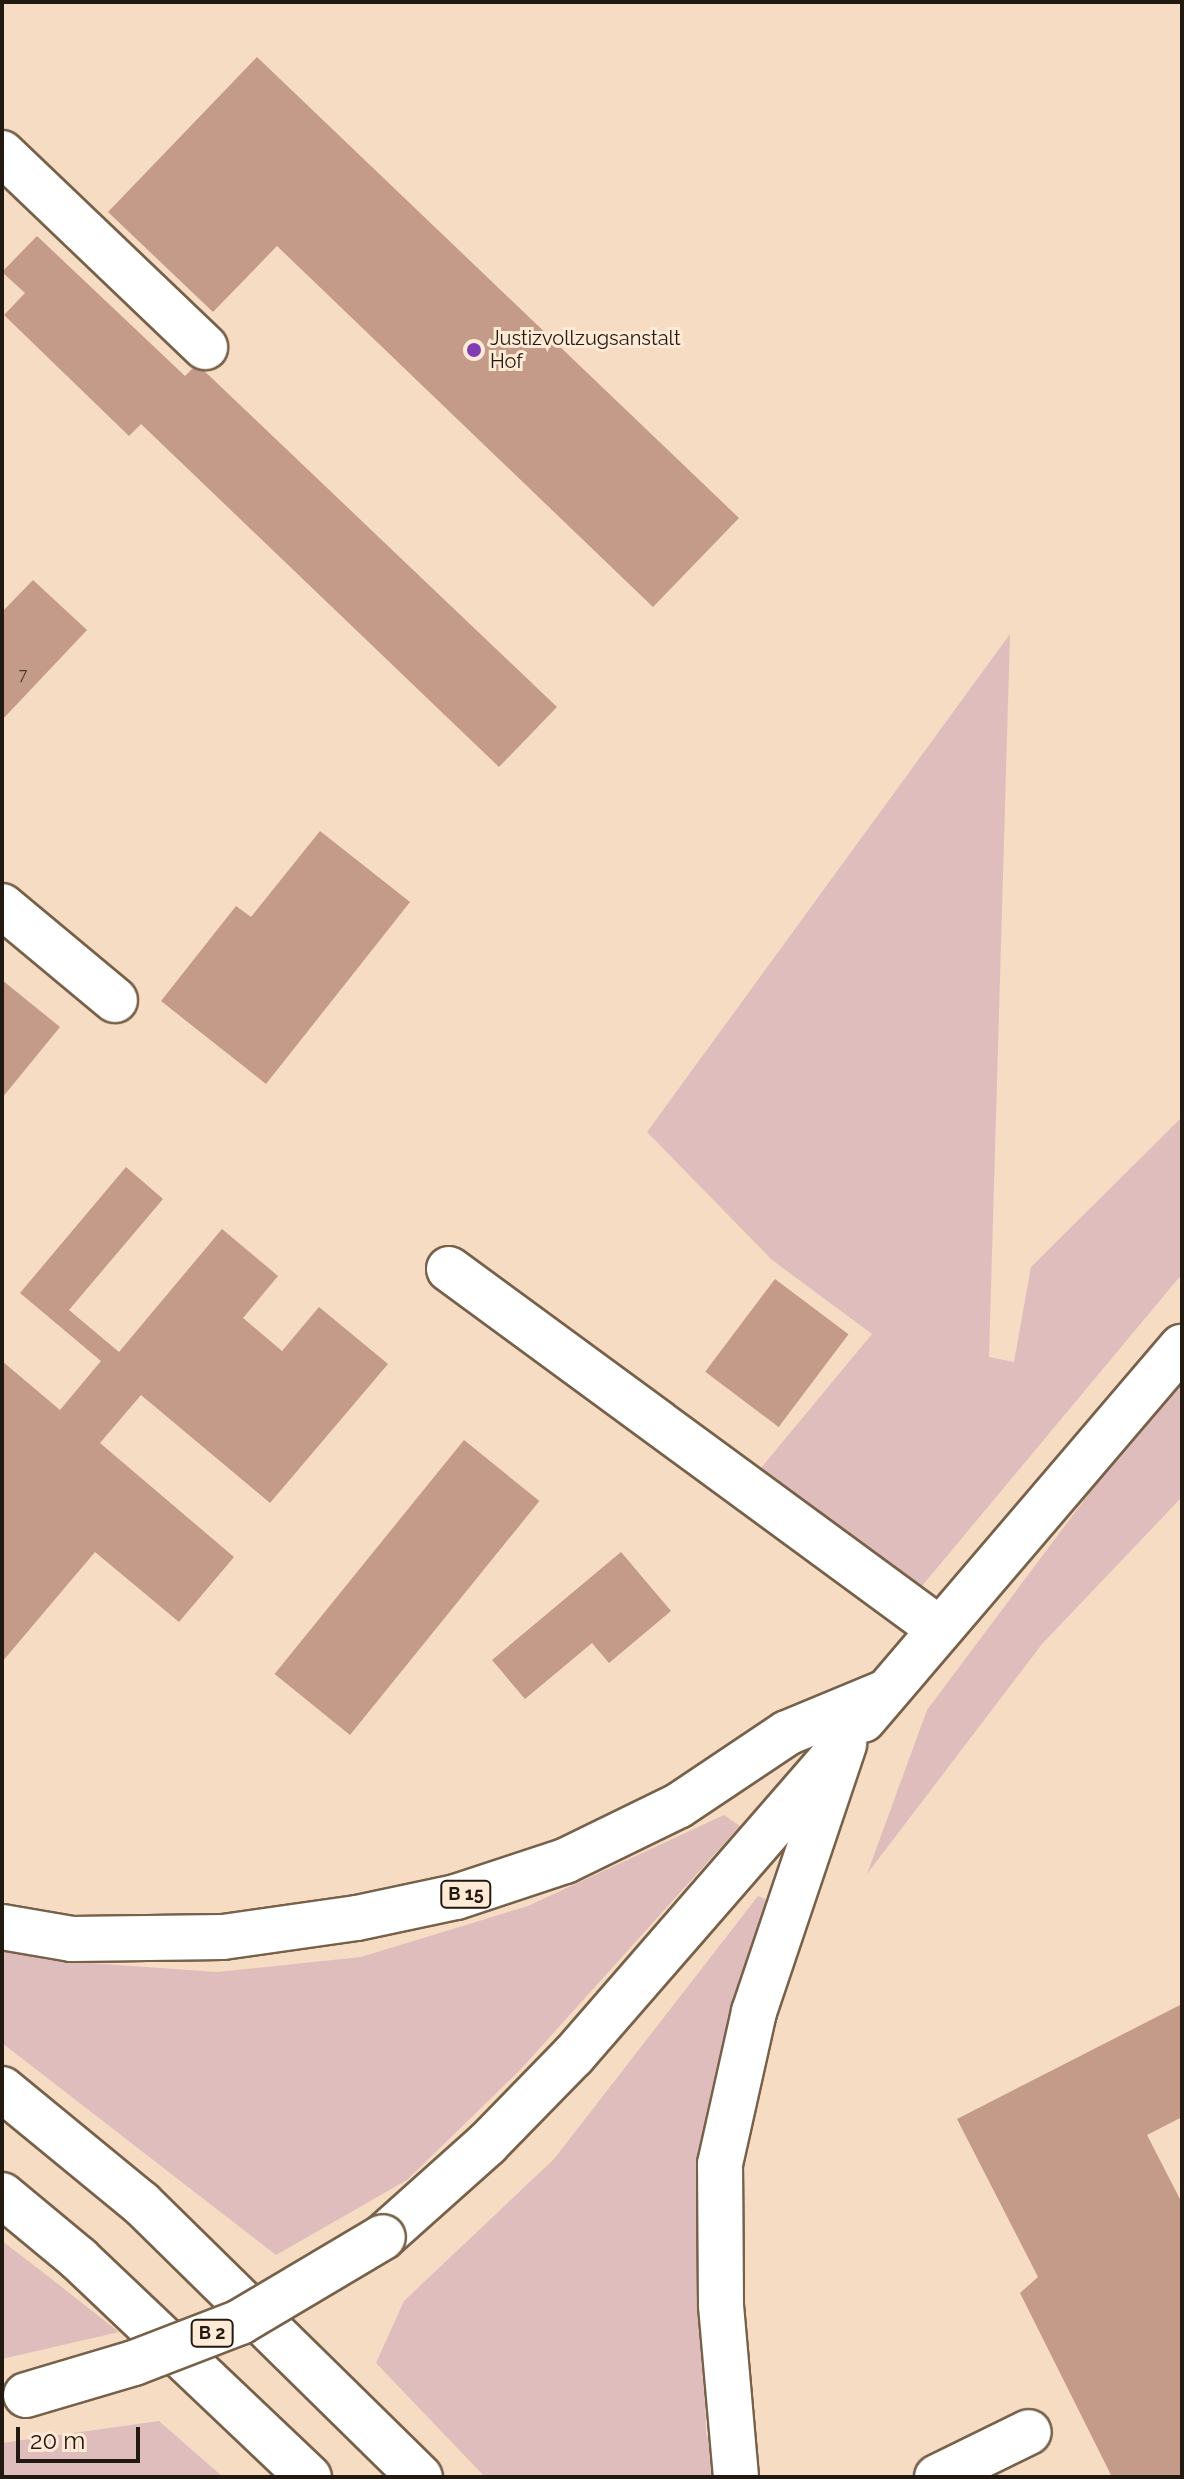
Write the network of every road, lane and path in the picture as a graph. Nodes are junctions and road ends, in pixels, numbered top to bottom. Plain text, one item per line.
1 (2, 153) edge
2 (205, 347) dead end
3 (2, 906) edge
4 (115, 1000) dead end
5 (449, 1269) dead end
6 (1182, 1347) edge
7 (938, 1628) junction
8 (886, 1692) junction
9 (844, 1744) junction
10 (2, 1927) edge
11 (2, 2089) edge
12 (2, 2195) edge
13 (14, 2397) edge
14 (1029, 2432) dead end
15 (309, 2477) edge
16 (420, 2477) edge
17 (736, 2477) edge
18 (937, 2477) edge

1 - 2 main road
3 - 4 main road
5 - 7 main road
6 - 7 main road
7 - 8 main road
8 - 9 main road
8 - 10 main road, B 15
9 - 13 main road, B 2, bridge
9 - 17 main road
11 - 16 main road
12 - 15 main road
14 - 18 main road

